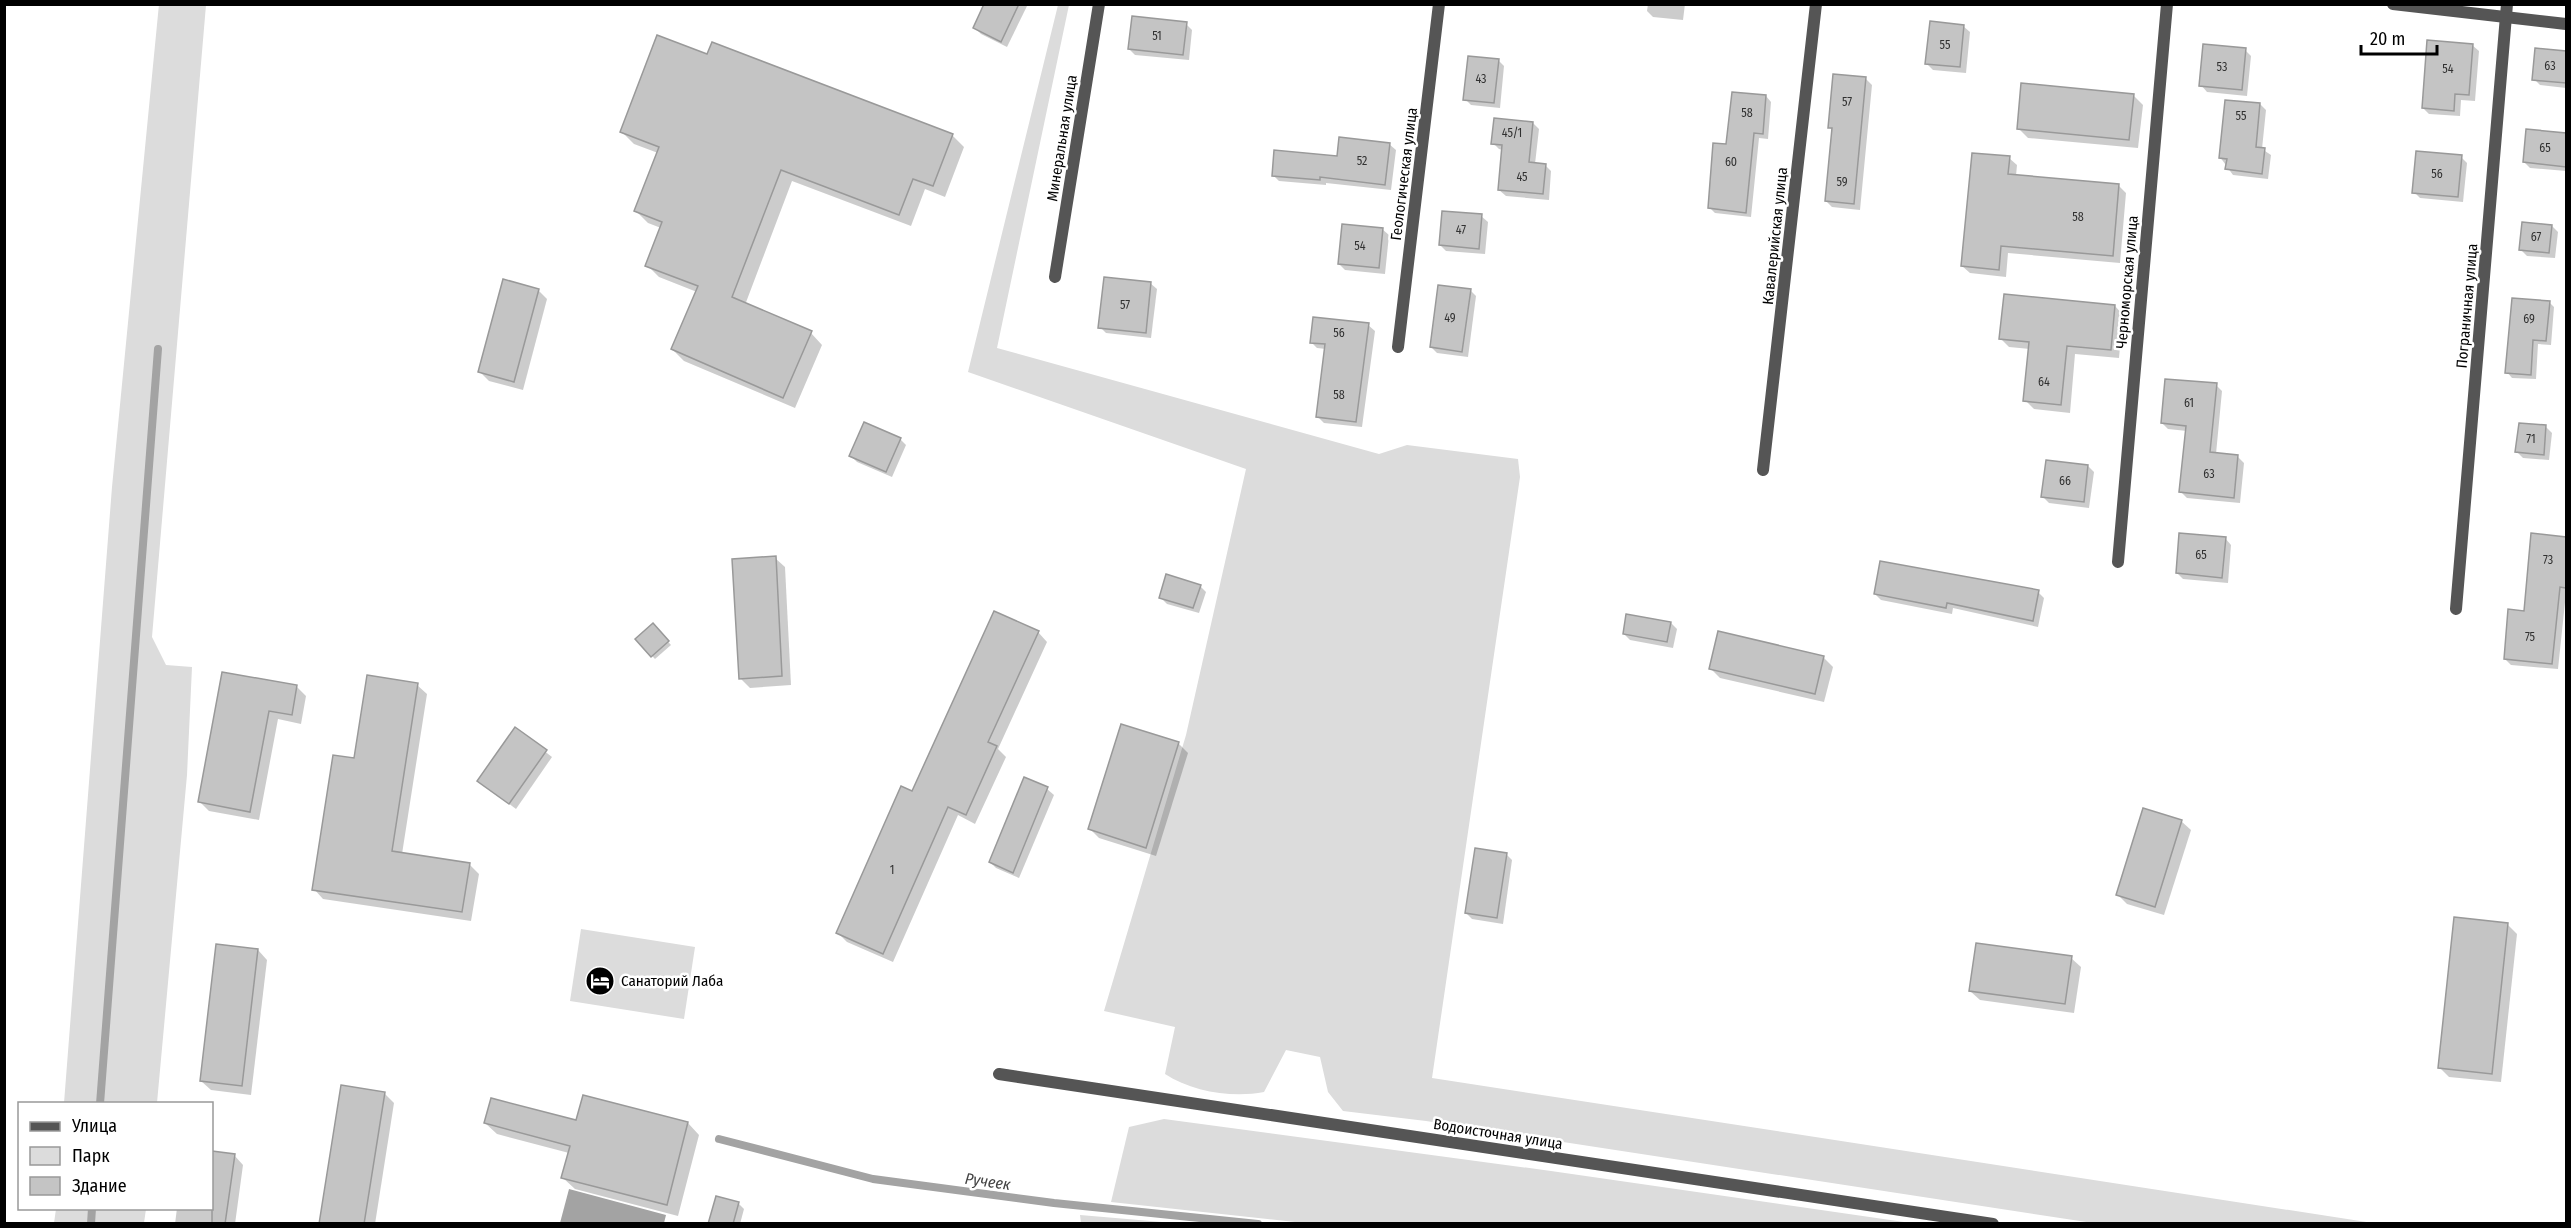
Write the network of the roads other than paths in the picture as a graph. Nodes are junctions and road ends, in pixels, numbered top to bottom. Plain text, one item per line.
1 (1099, 4) edge
2 (1439, 4) edge
3 (1816, 4) edge
4 (2167, 4) edge
5 (2392, 4) edge
6 (2507, 4) edge
7 (2506, 18) junction
8 (2566, 24) edge
9 (1055, 276) dead end
10 (1398, 347) dead end
11 (1763, 471) dead end
12 (2118, 562) dead end
13 (2456, 609) dead end
14 (999, 1074) dead end
15 (1993, 1224) edge

1 - 9 street, Минеральная улица
2 - 10 street, Геологическая улица
3 - 11 street, Кавалерийская улица
4 - 12 street, Черноморская улица
5 - 7 street
6 - 7 street, Пограничная улица
7 - 8 street
7 - 13 street, Пограничная улица
14 - 15 street, Водоисточная улица

